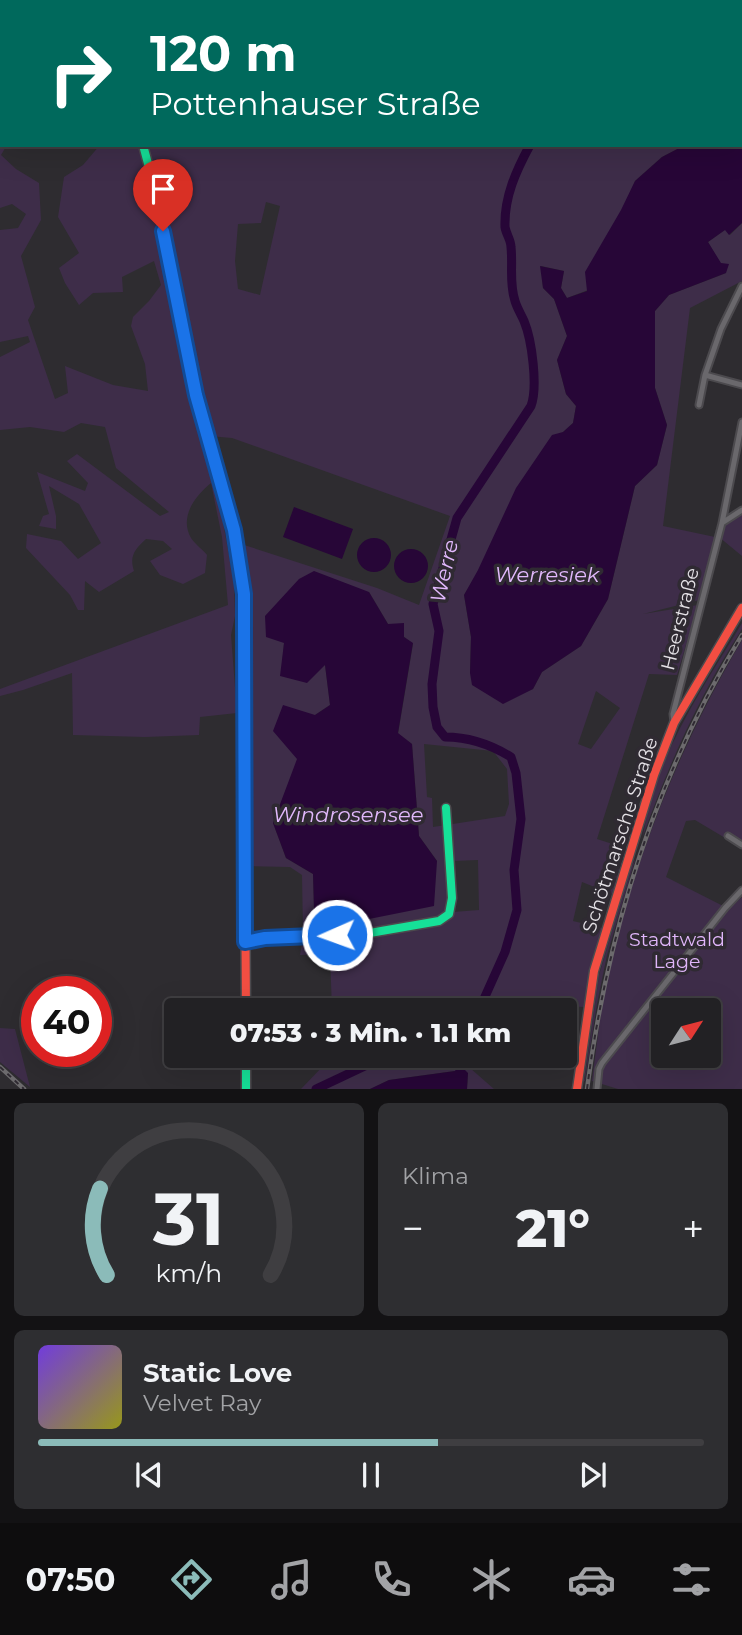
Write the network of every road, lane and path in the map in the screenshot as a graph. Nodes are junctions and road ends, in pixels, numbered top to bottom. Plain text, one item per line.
1 (144, 147) edge
2 (742, 286) edge
3 (705, 374) junction
4 (742, 385) edge
5 (699, 405) dead end
6 (742, 422) edge
7 (742, 510) edge
8 (722, 523) junction
9 (742, 608) edge
10 (674, 723) junction
11 (446, 808) dead end
12 (727, 836) dead end
13 (742, 845) edge
14 (742, 890) edge
15 (245, 942) junction
16 (246, 998) edge
17 (246, 1068) edge
18 (246, 1089) edge
19 (577, 1089) edge
20 (597, 1089) edge

1 - 15 street
2 - 3 street
3 - 4 street
3 - 5 street
6 - 8 street, Heerstraße
7 - 8 street
8 - 10 street, Heerstraße
9 - 10 street, Schötmarsche Straße
10 - 19 street, Schötmarsche Straße
11 - 15 street
12 - 13 street
14 - 20 street
15 - 16 street
17 - 18 street

